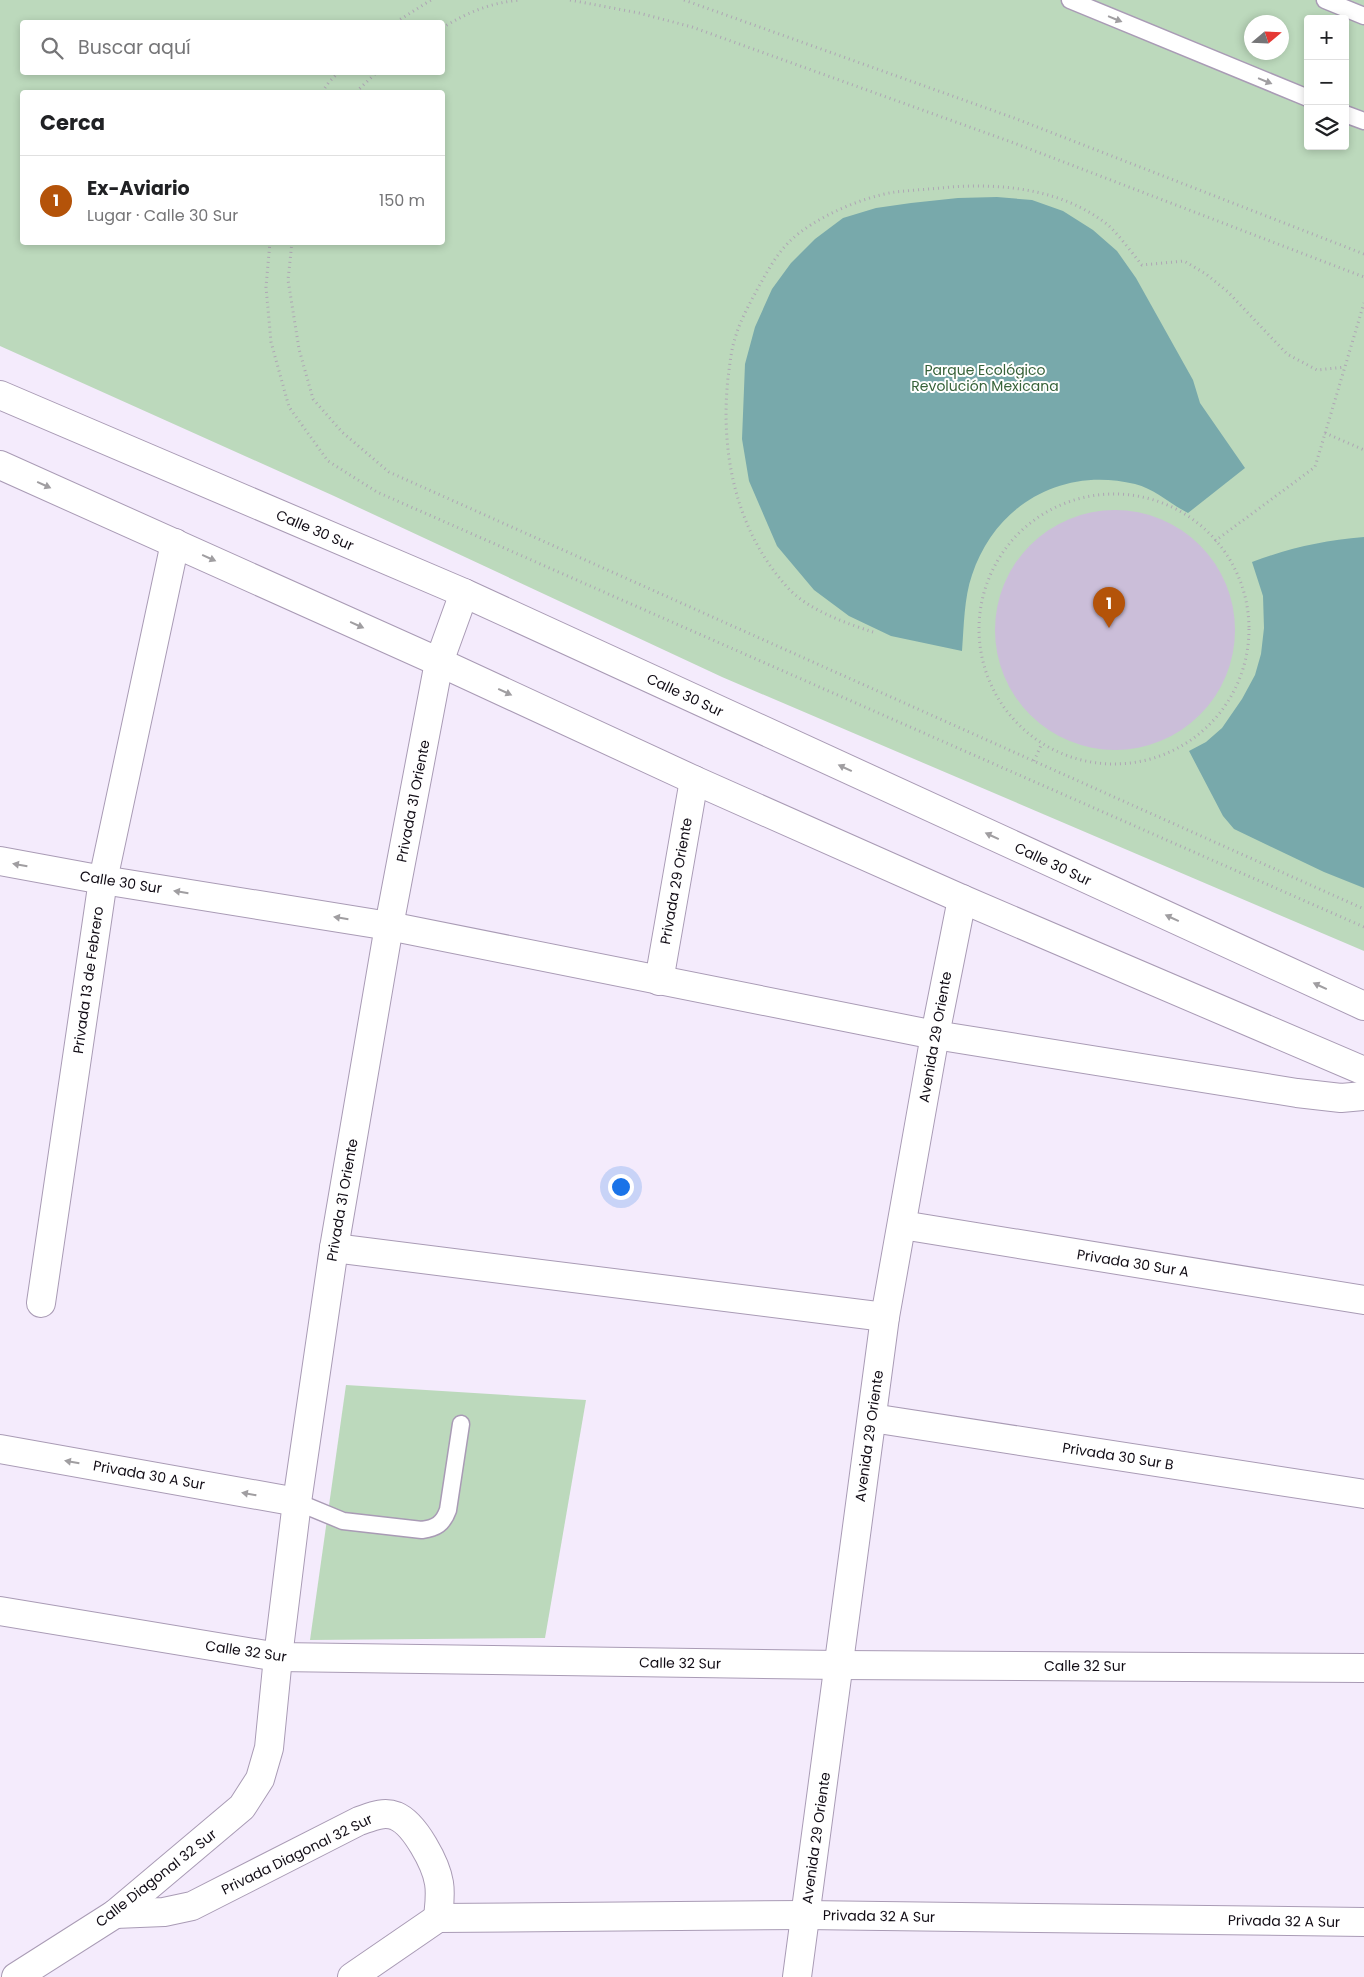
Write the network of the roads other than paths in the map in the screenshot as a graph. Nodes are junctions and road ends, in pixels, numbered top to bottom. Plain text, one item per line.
1 (1070, 0) edge
2 (1325, 0) edge
3 (1364, 16) edge
4 (1304, 96) edge
5 (1349, 115) edge
6 (1364, 121) edge
7 (0, 395) edge
8 (0, 465) edge
9 (175, 543) junction
10 (464, 594) junction
11 (439, 662) junction
12 (694, 780) junction
13 (0, 861) edge
14 (103, 880) junction
15 (962, 899) junction
16 (389, 926) junction
17 (659, 981) junction
18 (1364, 1006) edge
19 (935, 1035) junction
20 (1364, 1071) edge
21 (1364, 1096) edge
22 (902, 1225) junction
23 (334, 1248) junction
24 (1364, 1300) edge
25 (41, 1303) dead end
26 (885, 1317) junction
27 (872, 1418) junction
28 (461, 1424) dead end
29 (0, 1449) edge
30 (1364, 1494) edge
31 (297, 1502) junction
32 (0, 1611) edge
33 (278, 1658) junction
34 (838, 1665) junction
35 (1364, 1668) edge
36 (242, 1807) joint
37 (115, 1914) junction
38 (805, 1915) junction
39 (438, 1918) junction
40 (1364, 1922) edge
41 (16, 1977) edge
42 (352, 1977) edge
43 (797, 1977) edge

1 -> 4 lane
2 - 3 lane
5 - 6 lane
7 - 10 street, Calle 30 Sur
8 -> 9 street
9 -> 11 street
9 - 14 street, Privada 13 de Febrero
10 - 11 street, Privada 31 Oriente
18 -> 10 street, Calle 30 Sur
11 -> 12 street
11 - 16 street, Privada 31 Oriente
12 - 15 street
12 - 17 street, Privada 29 Oriente
14 -> 13 street, Calle 30 Sur
16 -> 14 street, Calle 30 Sur
14 - 25 street, Privada 13 de Febrero
15 - 19 street, Avenida 29 Oriente
15 - 20 street
16 - 17 street, Calle 30 Sur
16 - 23 street, Privada 31 Oriente
17 - 19 street, Calle 30 Sur
19 - 21 street, Calle 30 Sur
19 - 22 street, Avenida 29 Oriente
22 - 24 street, Privada 30 Sur A
22 - 26 street, Avenida 29 Oriente
23 - 26 street
23 - 31 street, Privada 31 Oriente
26 - 27 street, Avenida 29 Oriente
27 - 30 street, Privada 30 Sur B
27 - 34 street, Avenida 29 Oriente
28 - 31 lane
31 -> 29 street, Privada 30 A Sur
31 - 33 street, Privada 31 Oriente
32 - 33 street, Calle 32 Sur
33 - 34 street, Calle 32 Sur
33 - 36 street, Privada 31 Oriente
34 - 35 street, Calle 32 Sur
34 - 38 street, Avenida 29 Oriente
36 - 37 street, Calle Diagonal 32 Sur
37 - 39 street, Privada Diagonal 32 Sur
37 - 41 street, Calle Diagonal 32 Sur
38 - 39 street, Privada 32 A Sur
38 - 40 street, Privada 32 A Sur
38 - 43 street, Avenida 29 Oriente
39 - 42 street

